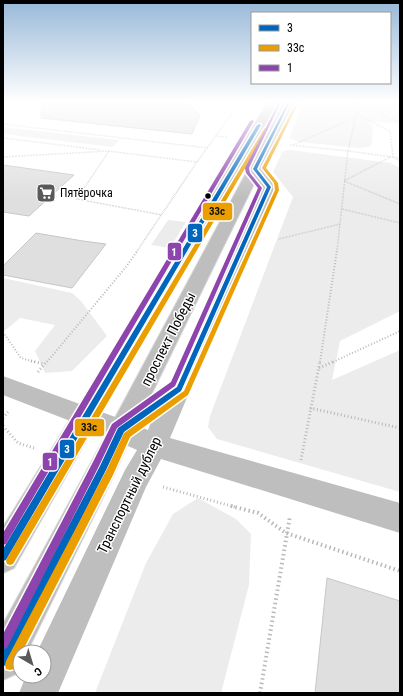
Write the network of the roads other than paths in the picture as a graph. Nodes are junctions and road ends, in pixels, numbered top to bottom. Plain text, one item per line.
1 (254, 134) edge
2 (273, 134) edge
3 (255, 169) junction
4 (13, 389) edge
5 (179, 389) junction
6 (87, 416) junction
7 (121, 430) junction
8 (154, 445) junction
9 (400, 518) edge
10 (3, 557) edge
11 (3, 661) edge
12 (38, 693) edge

1 - 6 main road, проспект Победы
2 - 3 main road, проспект Победы
3 - 5 main road, Транспортный дублер
3 - 7 main road, проспект Победы
4 - 6 main road
5 - 7 main road
5 - 8 main road, Транспортный дублер
6 - 7 main road
6 - 10 main road, проспект Победы
7 - 8 main road
7 - 11 main road, проспект Победы
8 - 9 main road
8 - 12 main road, Транспортный дублер

